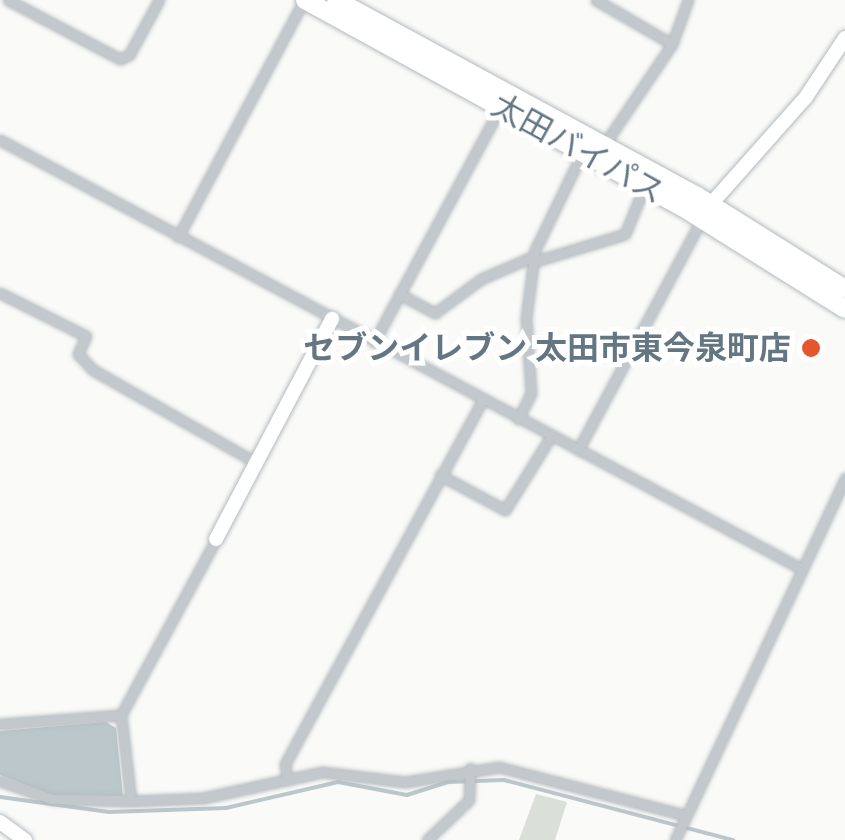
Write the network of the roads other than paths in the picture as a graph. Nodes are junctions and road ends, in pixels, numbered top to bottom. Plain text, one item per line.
1 (8, 0) edge
2 (159, 0) edge
3 (304, 0) edge
4 (336, 0) edge
5 (596, 0) edge
6 (688, 0) edge
7 (845, 38) edge
8 (672, 44) junction
9 (501, 106) junction
10 (0, 140) edge
11 (604, 145) junction
12 (584, 150) junction
13 (645, 186) junction
14 (706, 211) junction
15 (178, 237) junction
16 (534, 259) junction
17 (845, 289) edge
18 (0, 294) edge
19 (400, 294) junction
20 (845, 308) edge
21 (332, 319) junction
22 (374, 342) junction
23 (483, 400) junction
24 (518, 419) junction
25 (551, 436) junction
26 (578, 450) junction
27 (256, 462) junction
28 (440, 475) junction
29 (845, 478) edge
30 (216, 538) joint
31 (802, 569) junction
32 (121, 715) junction
33 (0, 724) edge
34 (471, 777) junction
35 (286, 780) junction
36 (0, 781) edge
37 (131, 800) junction
38 (684, 818) junction
39 (0, 822) edge
40 (677, 836) edge
41 (25, 840) edge
42 (427, 840) edge

1 - 2 street
3 - 9 highway, 太田バイパス
3 - 15 street
4 - 11 highway, 太田バイパス
5 - 8 street
6 - 8 street
7 - 14 street
8 - 11 street
9 - 12 highway, 太田バイパス
9 - 19 street
10 - 15 street
11 - 14 highway, 太田バイパス
12 - 13 highway, 太田バイパス
12 - 16 street
13 - 14 highway, 太田バイパス
13 - 16 street
14 - 17 highway, 太田バイパス
14 - 20 highway, 太田バイパス
14 - 26 street
15 - 21 street
16 - 19 street
16 - 24 street
18 - 27 street
19 - 22 street
21 - 22 street
21 - 27 street
22 - 23 street
23 - 24 street
23 - 28 street
24 - 25 street
25 - 26 street
25 - 28 street
26 - 31 street
27 - 30 street
28 - 35 street
29 - 31 street
30 - 32 street
31 - 38 street
32 - 33 street
32 - 37 street
34 - 35 street
34 - 38 street
34 - 42 street
35 - 37 street
36 - 37 street
38 - 40 street
39 - 41 street

